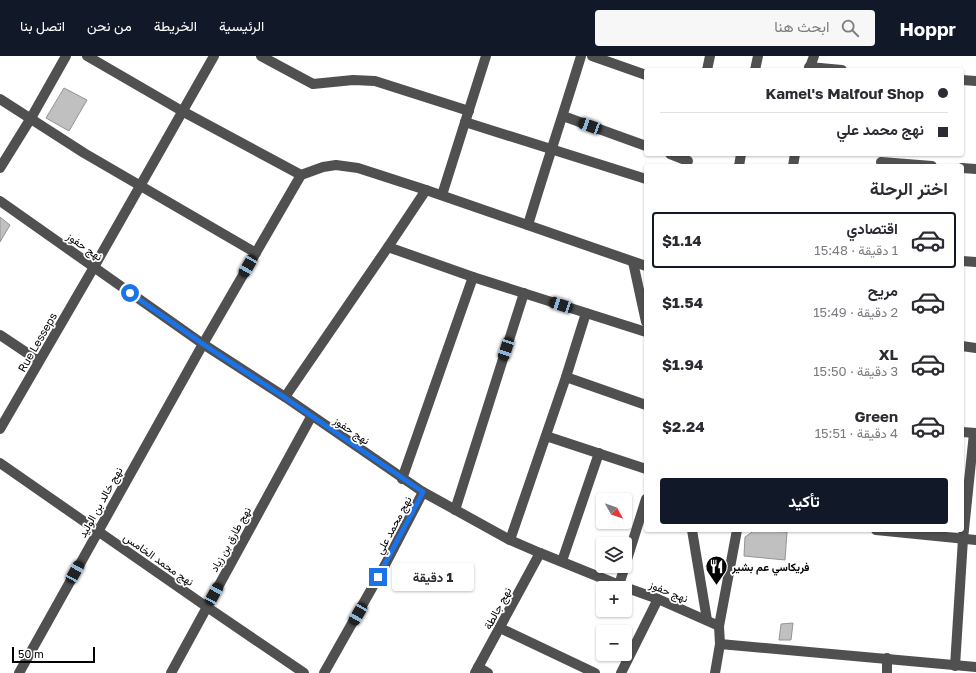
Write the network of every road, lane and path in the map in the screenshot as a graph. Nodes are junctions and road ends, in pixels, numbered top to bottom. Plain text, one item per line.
1 (66, 56) edge
2 (87, 56) edge
3 (214, 56) edge
4 (261, 56) edge
5 (486, 56) edge
6 (581, 56) edge
7 (592, 56) edge
8 (710, 56) edge
9 (758, 56) edge
10 (814, 56) edge
11 (707, 68) edge
12 (755, 68) edge
13 (809, 68) edge
14 (644, 74) edge
15 (964, 80) edge
16 (976, 81) edge
17 (0, 99) edge
18 (182, 111) junction
19 (469, 111) junction
20 (562, 116) junction
21 (31, 118) junction
22 (465, 122) junction
23 (644, 145) edge
24 (551, 148) junction
25 (676, 156) edge
26 (689, 160) edge
27 (881, 161) edge
28 (912, 164) edge
29 (0, 168) edge
30 (964, 168) edge
31 (976, 169) edge
32 (301, 175) junction
33 (644, 178) edge
34 (140, 186) junction
35 (426, 190) junction
36 (442, 196) junction
37 (0, 201) edge
38 (528, 225) junction
39 (388, 247) junction
40 (256, 253) junction
41 (964, 261) edge
42 (633, 262) junction
43 (976, 262) edge
44 (644, 265) edge
45 (94, 267) junction
46 (473, 277) junction
47 (524, 293) junction
48 (586, 313) junction
49 (644, 313) edge
50 (644, 331) edge
51 (0, 335) edge
52 (203, 344) junction
53 (964, 346) edge
54 (976, 348) edge
55 (39, 361) junction
56 (566, 377) junction
57 (284, 397) junction
58 (644, 404) edge
59 (311, 417) junction
60 (0, 429) edge
61 (964, 432) edge
62 (975, 433) edge
63 (546, 436) junction
64 (599, 453) junction
65 (0, 463) edge
66 (644, 468) edge
67 (402, 478) junction
68 (423, 492) junction
69 (644, 505) edge
70 (455, 510) junction
71 (964, 530) edge
72 (98, 531) junction
73 (692, 532) edge
74 (737, 532) edge
75 (895, 532) edge
76 (964, 532) edge
77 (963, 539) junction
78 (510, 540) junction
79 (976, 540) edge
80 (540, 553) junction
81 (562, 561) junction
82 (610, 581) edge
83 (620, 581) edge
84 (632, 590) edge
85 (658, 599) junction
86 (207, 608) junction
87 (707, 620) junction
88 (719, 626) junction
89 (500, 628) junction
90 (720, 644) junction
91 (888, 658) junction
92 (955, 666) junction
93 (976, 667) edge
94 (477, 670) edge
95 (19, 673) edge
96 (171, 673) edge
97 (304, 673) edge
98 (324, 673) edge
99 (488, 673) edge
100 (595, 673) edge
101 (621, 673) edge
102 (715, 673) edge
103 (887, 673) edge

1 - 21 street
2 - 18 street
3 - 18 street, Rue Lesseps
4 - 19 street
5 - 19 street
6 - 20 street
7 - 14 street
8 - 11 street
9 - 12 street
10 - 13 street
15 - 16 street
17 - 21 street
18 - 32 street
18 - 34 street, Rue Lesseps
19 - 22 street
20 - 23 street
20 - 24 street
21 - 29 street
21 - 34 street
22 - 24 street
22 - 36 street
24 - 33 street
24 - 38 street
25 - 26 street
27 - 28 street
30 - 31 street
32 - 35 street
32 - 40 street, نهج خالد بن الوليد
34 - 40 street
34 - 45 street, Rue Lesseps
35 - 36 street
35 - 39 street
36 - 38 street
37 - 45 street, نهج حفوز
38 - 42 street
39 - 46 street
39 - 57 street
40 - 52 street, نهج خالد بن الوليد
41 - 43 street
42 - 44 street
42 - 49 street
45 - 52 street, نهج حفوز
45 - 55 street, Rue Lesseps
46 - 47 street
46 - 67 street
47 - 48 street
47 - 70 street
48 - 50 street
48 - 56 street
51 - 55 street
52 - 57 street, نهج حفوز
52 - 72 street, نهج خالد بن الوليد
53 - 54 street
55 - 60 street, Rue Lesseps
56 - 58 street
56 - 63 street
57 - 59 street, نهج حفوز
59 - 67 street, نهج حفوز
59 - 86 street, نهج طارق بن زياد
61 - 62 street
62 - 71 street
63 - 64 street
63 - 78 street
64 - 66 street
64 - 81 street
65 - 72 street, نهج محمد الخامس
67 - 68 street, نهج حفوز
68 - 70 street, نهج حفوز
68 - 98 street, نهج محمد علي
69 - 83 street
70 - 78 street, نهج حفوز
72 - 86 street, نهج محمد الخامس
72 - 95 street, نهج خالد بن الوليد
73 - 87 street
74 - 88 street
75 - 77 street
76 - 77 street
77 - 79 street
77 - 92 street
78 - 80 street, نهج حفوز
80 - 81 street, نهج حفوز
80 - 89 street, نهج جالطة
81 - 82 street, نهج حفوز
84 - 85 street, نهج حفوز
85 - 87 street, نهج حفوز
85 - 101 street
86 - 96 street, نهج طارق بن زياد
86 - 97 street, نهج محمد الخامس
87 - 88 street, نهج حفوز
88 - 90 street
89 - 94 street, نهج جالطة
89 - 100 street
90 - 91 street
90 - 102 street
91 - 92 street
91 - 103 street
92 - 93 street
94 - 99 street

